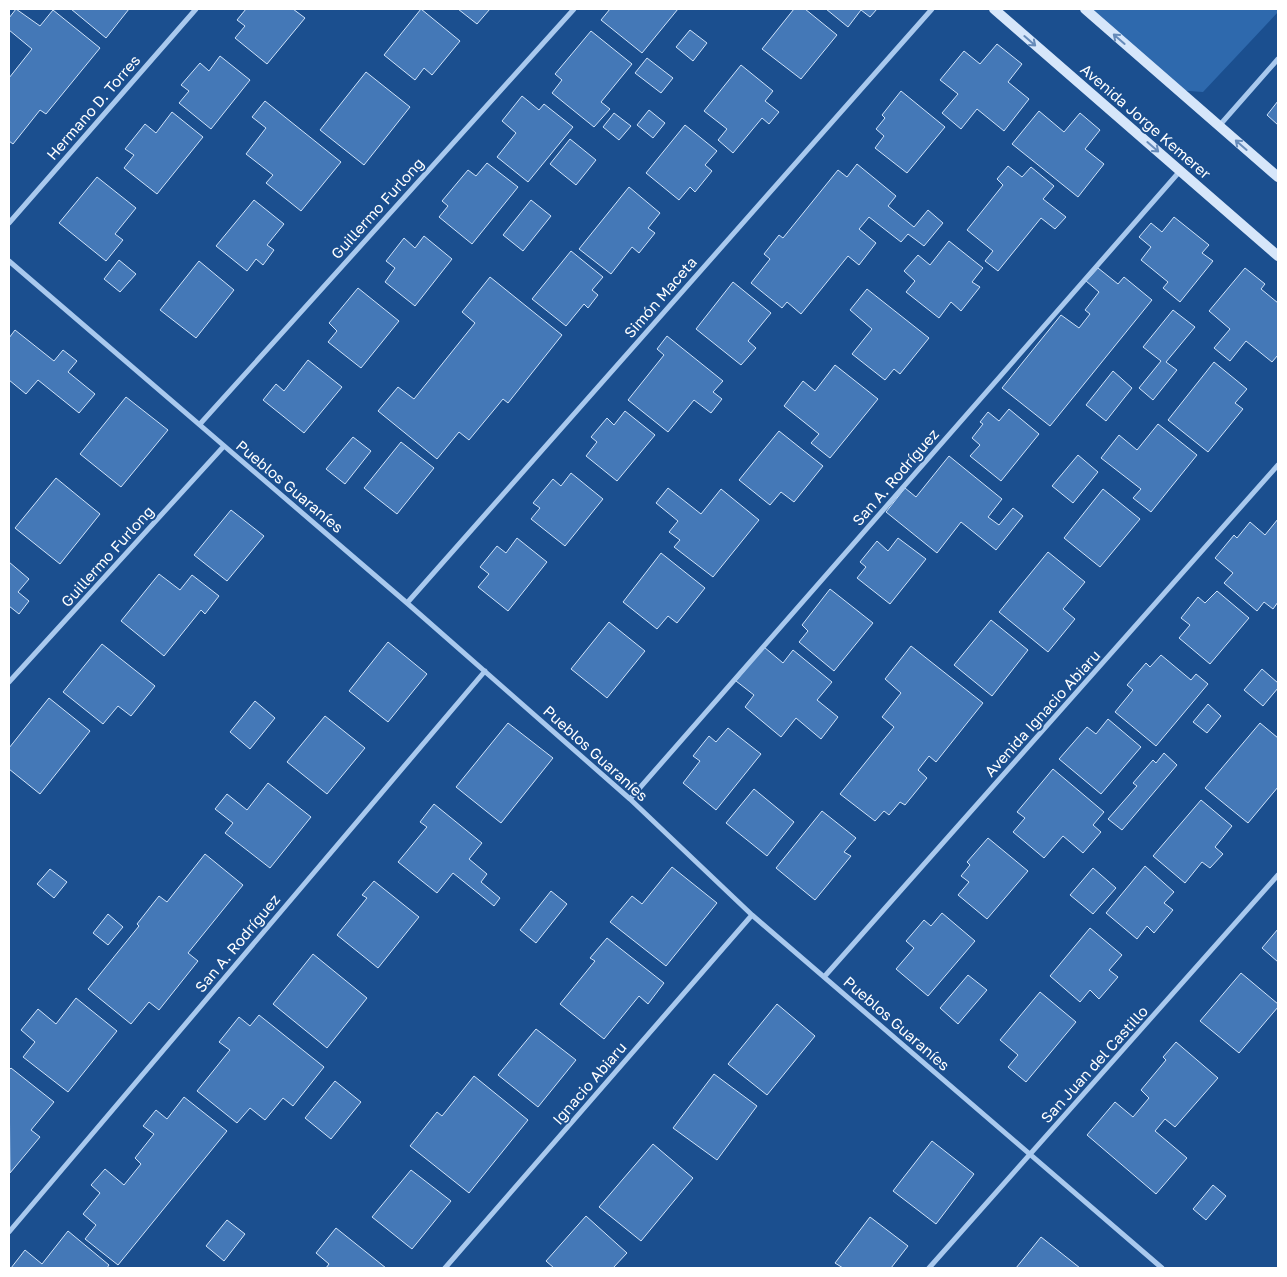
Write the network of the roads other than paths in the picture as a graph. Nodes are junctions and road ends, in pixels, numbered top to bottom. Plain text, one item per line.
1 (196, 9) edge
2 (574, 9) edge
3 (932, 9) edge
4 (994, 9) edge
5 (1085, 9) edge
6 (1278, 59) edge
7 (1219, 126) junction
8 (1180, 171) junction
9 (1278, 177) edge
10 (9, 222) edge
11 (1278, 256) edge
12 (9, 261) edge
13 (200, 424) junction
14 (224, 446) junction
15 (1278, 465) edge
16 (407, 602) junction
17 (485, 671) junction
18 (9, 682) edge
19 (630, 800) junction
20 (1278, 875) edge
21 (752, 915) junction
22 (824, 977) junction
23 (1030, 1155) junction
24 (9, 1232) edge
25 (445, 1268) edge
26 (929, 1268) edge
27 (1162, 1268) edge

1 - 10 street, Hermano D. Torres
2 - 13 street, Guillermo Furlong
3 - 16 street, Simón Maceta
4 -> 8 main road, Avenida Jorge Kemerer
7 -> 5 main road
6 - 7 street
9 -> 7 main road
8 - 11 main road, Avenida Jorge Kemerer
8 - 19 street, San A. Rodríguez
12 - 13 street, Pueblos Guaraníes
13 - 14 street, Pueblos Guaraníes
14 - 16 street, Pueblos Guaraníes
14 - 18 street, Guillermo Furlong
15 - 22 street, Avenida Ignacio Abiaru
16 - 17 street, Pueblos Guaraníes
17 - 19 street, Pueblos Guaraníes
17 - 24 street, San A. Rodríguez
19 - 21 street, Pueblos Guaraníes
20 - 23 street, San Juan del Castillo
21 - 22 street, Pueblos Guaraníes
21 - 25 street, Ignacio Abiaru
22 - 23 street, Pueblos Guaraníes
23 - 26 street, San Juan del Castillo
23 - 27 street, Pueblos Guaraníes

